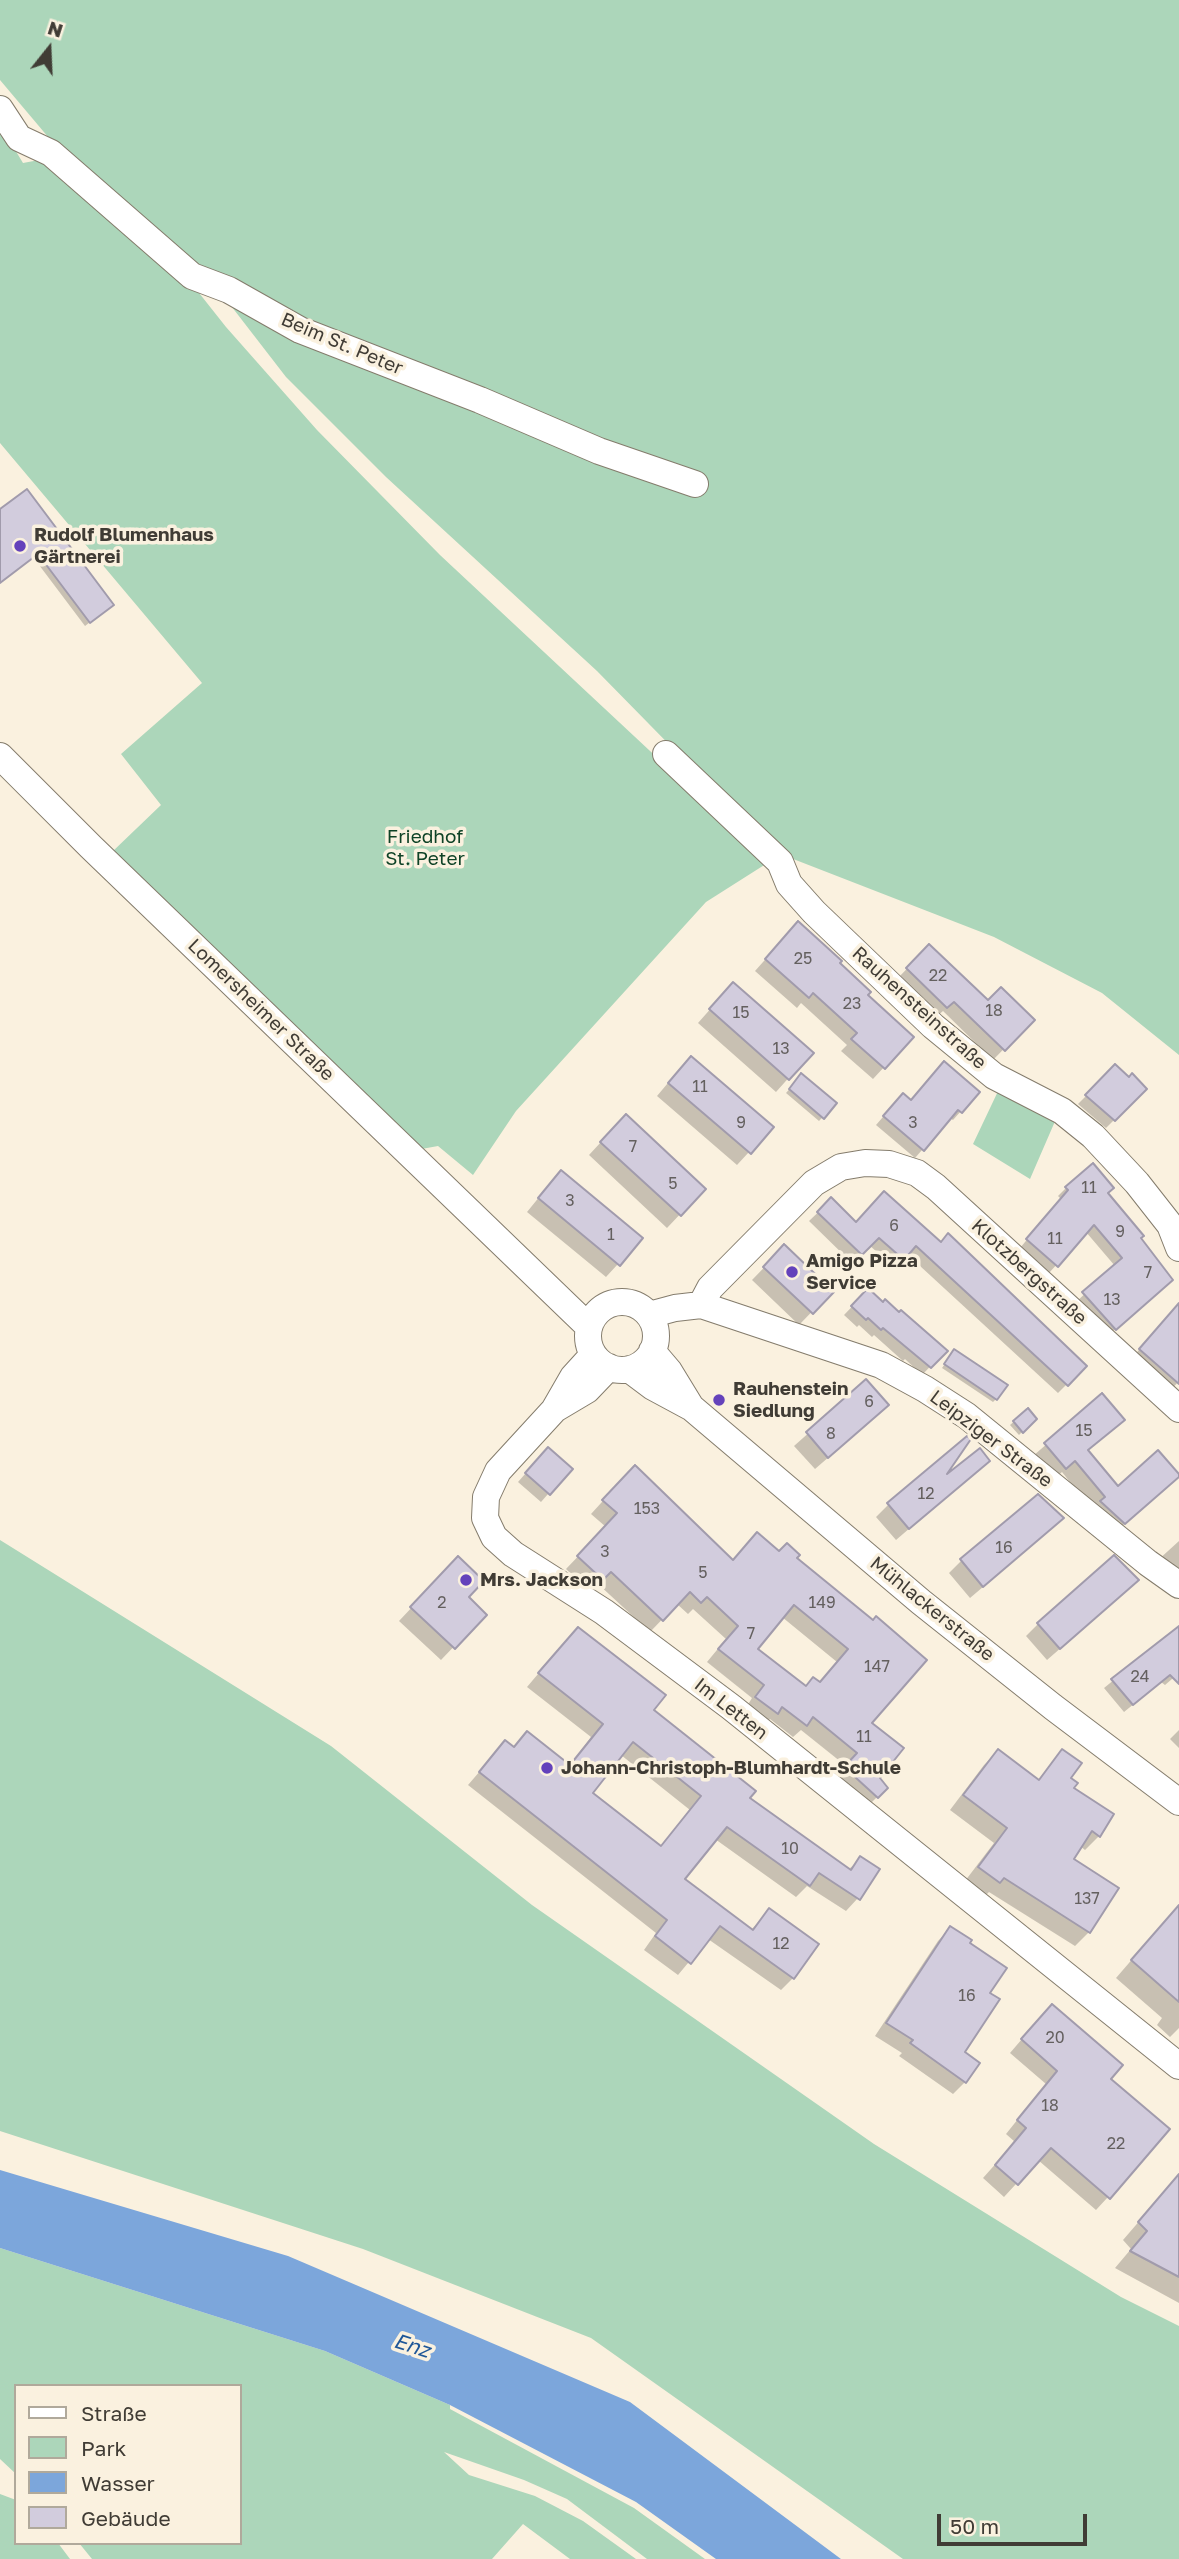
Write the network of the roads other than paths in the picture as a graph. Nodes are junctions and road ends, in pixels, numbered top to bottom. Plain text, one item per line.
1 (0, 109) edge
2 (695, 484) dead end
3 (666, 754) dead end
4 (0, 756) edge
5 (1176, 1232) edge
6 (524, 1263) junction
7 (701, 1305) junction
8 (606, 1306) junction
9 (649, 1315) junction
10 (589, 1327) junction
11 (652, 1351) junction
12 (610, 1364) junction
13 (692, 1408) junction
14 (1179, 1409) edge
15 (1179, 1585) edge
16 (1179, 1802) edge
17 (1179, 2066) edge

1 - 2 street, Beim St. Peter
3 - 5 street, Rauhensteinstraße
4 - 6 street, Lomersheimer Straße
6 - 8 street, Lomersheimer Straße
6 - 10 street, Lomersheimer Straße
7 - 9 street
7 - 14 street, Klotzbergstraße
7 - 15 street, Leipziger Straße
8 - 9 street
8 - 10 street
9 - 11 street
10 - 12 street
11 - 12 street
11 - 13 street, Mühlackerstraße
12 - 13 street, Mühlackerstraße
12 - 17 street, Im Letten
13 - 16 street, Mühlackerstraße

